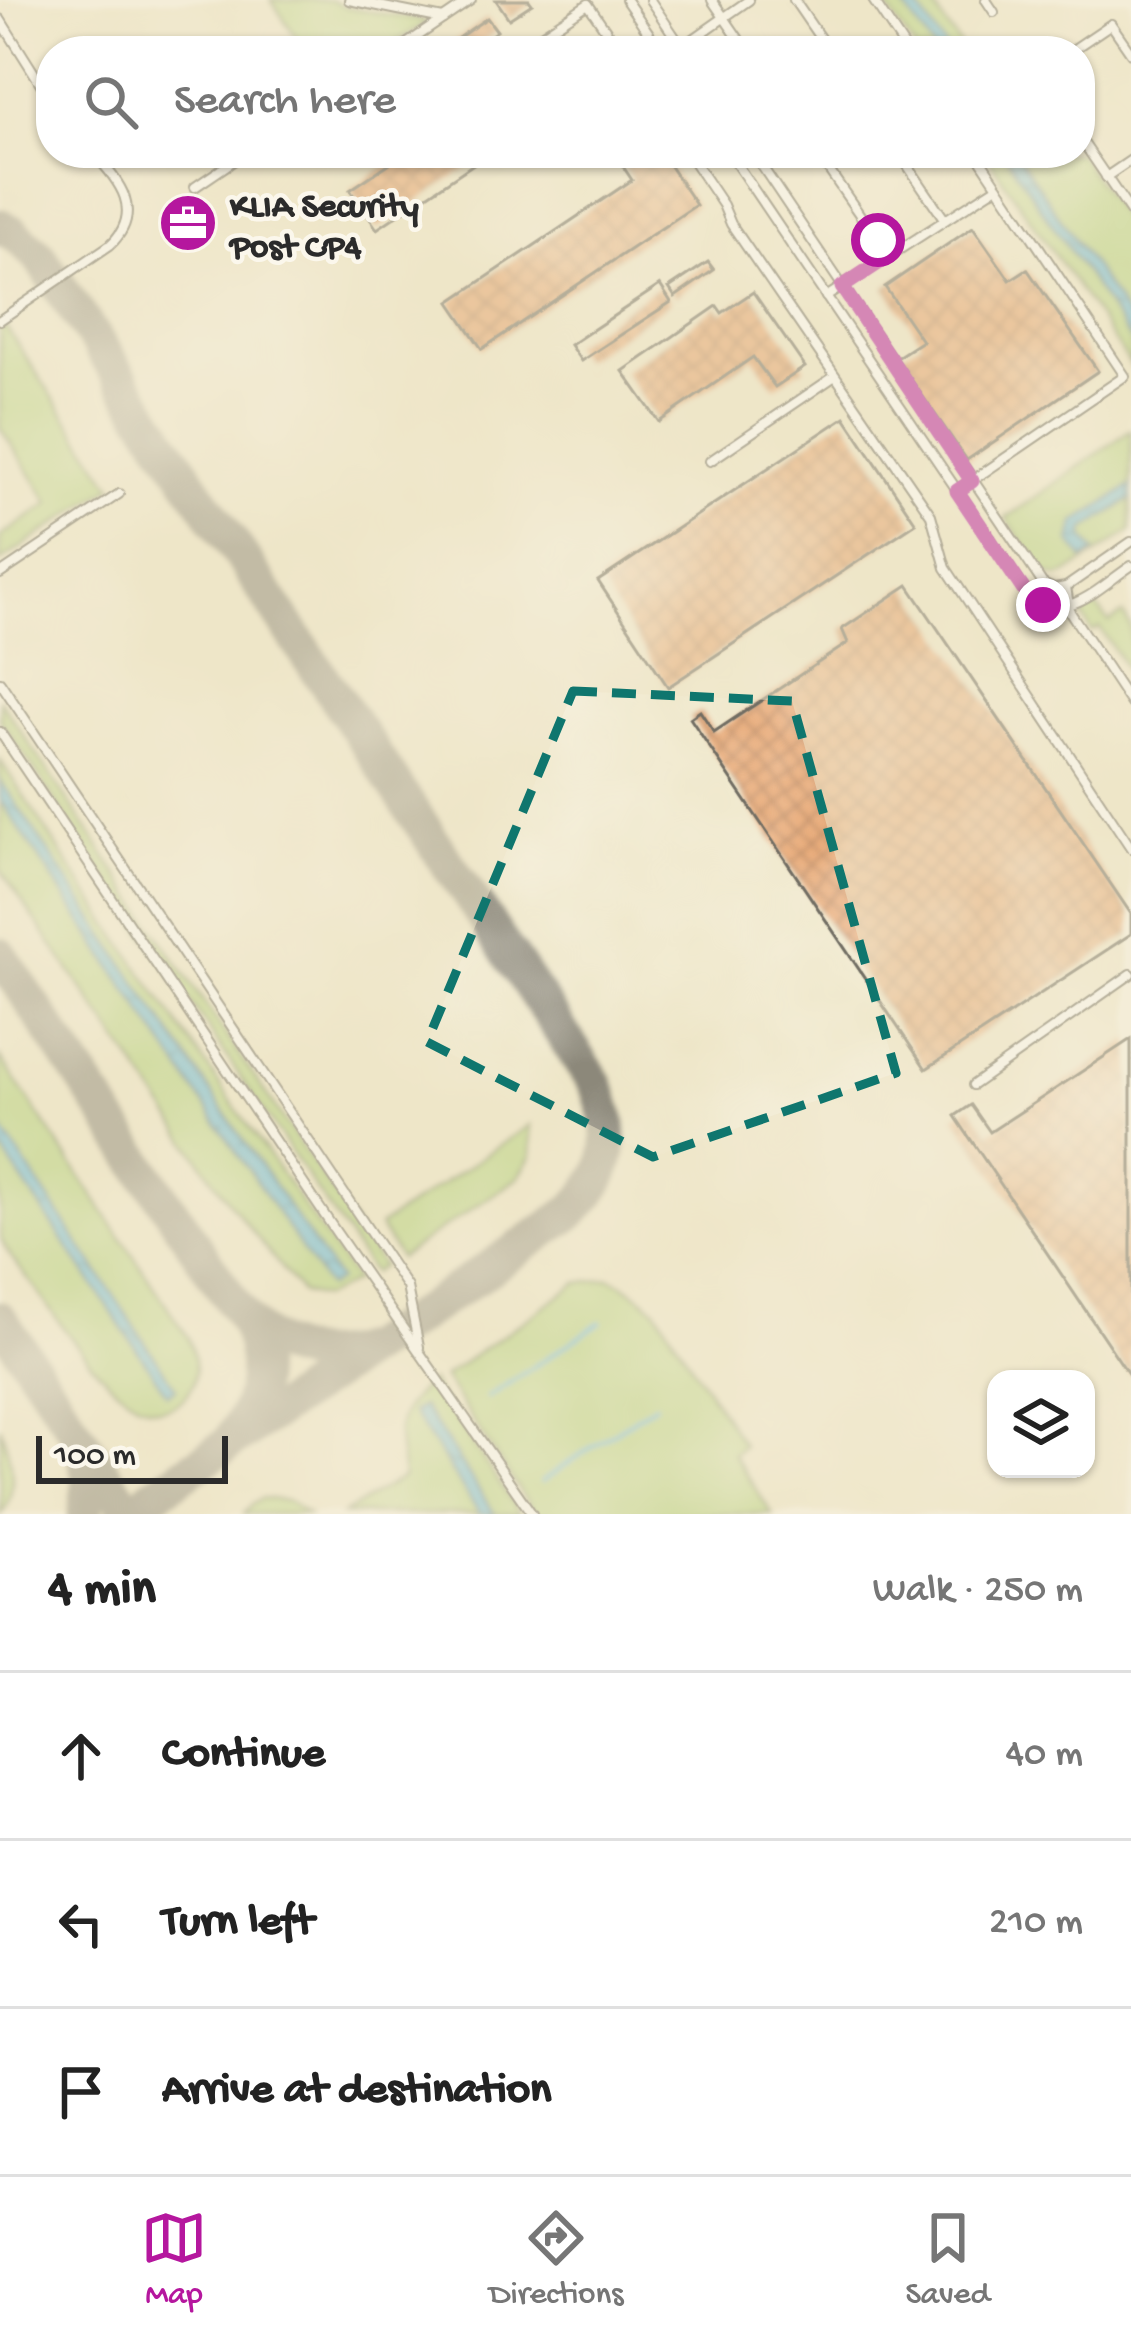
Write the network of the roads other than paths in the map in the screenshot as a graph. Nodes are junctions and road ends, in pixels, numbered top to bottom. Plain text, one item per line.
1 (349, 0) edge
2 (472, 0) edge
3 (626, 0) edge
4 (650, 0) edge
5 (712, 0) edge
6 (749, 0) edge
7 (794, 0) edge
8 (873, 0) edge
9 (986, 0) edge
10 (994, 13) dead end
11 (724, 17) junction
12 (443, 19) junction
13 (0, 20) edge
14 (418, 36) edge
15 (540, 36) edge
16 (610, 36) edge
17 (651, 36) edge
18 (674, 36) edge
19 (700, 36) edge
20 (737, 36) edge
21 (819, 36) edge
22 (897, 36) edge
23 (1093, 36) edge
24 (1131, 53) edge
25 (36, 76) edge
26 (1095, 160) edge
27 (1131, 160) edge
28 (105, 168) edge
29 (223, 168) edge
30 (698, 168) edge
31 (739, 168) edge
32 (765, 168) edge
33 (828, 168) edge
34 (909, 168) edge
35 (986, 168) edge
36 (1106, 177) junction
37 (998, 186) junction
38 (196, 187) dead end
39 (1131, 213) edge
40 (945, 220) junction
41 (889, 256) junction
42 (842, 287) junction
43 (826, 297) junction
44 (0, 320) edge
45 (835, 376) junction
46 (710, 461) dead end
47 (972, 481) junction
48 (957, 491) junction
49 (119, 494) dead end
50 (1130, 545) edge
51 (1129, 568) edge
52 (0, 574) edge
53 (1066, 587) junction
54 (1070, 607) junction
55 (0, 682) edge
56 (1131, 704) edge
57 (0, 732) edge
58 (1131, 848) edge
59 (1131, 974) edge
60 (974, 1084) dead end
61 (420, 1351) junction
62 (532, 1514) edge

1 - 12 lane
2 - 12 lane
3 - 17 lane
4 - 18 lane
5 - 11 lane
6 - 11 lane
7 - 21 lane
8 - 22 lane
9 - 10 lane
11 - 19 lane
11 - 20 lane
12 - 14 lane
13 - 25 lane
15 - 16 lane
23 - 24 lane
26 - 36 lane
27 - 36 lane
28 - 44 lane
29 - 38 lane
30 - 45 lane
31 - 43 lane
32 - 42 lane
33 - 41 lane
34 - 40 lane
35 - 37 lane
36 - 39 lane
37 - 40 lane
37 - 47 lane
40 - 41 lane
41 - 42 lane
42 - 43 lane
42 - 47 lane
43 - 48 lane
45 - 46 lane
45 - 58 lane
47 - 48 lane
47 - 53 lane
48 - 54 lane
49 - 52 lane
50 - 53 lane
51 - 54 lane
53 - 54 lane
54 - 56 lane
55 - 61 lane
57 - 61 lane
59 - 60 lane
61 - 62 lane

